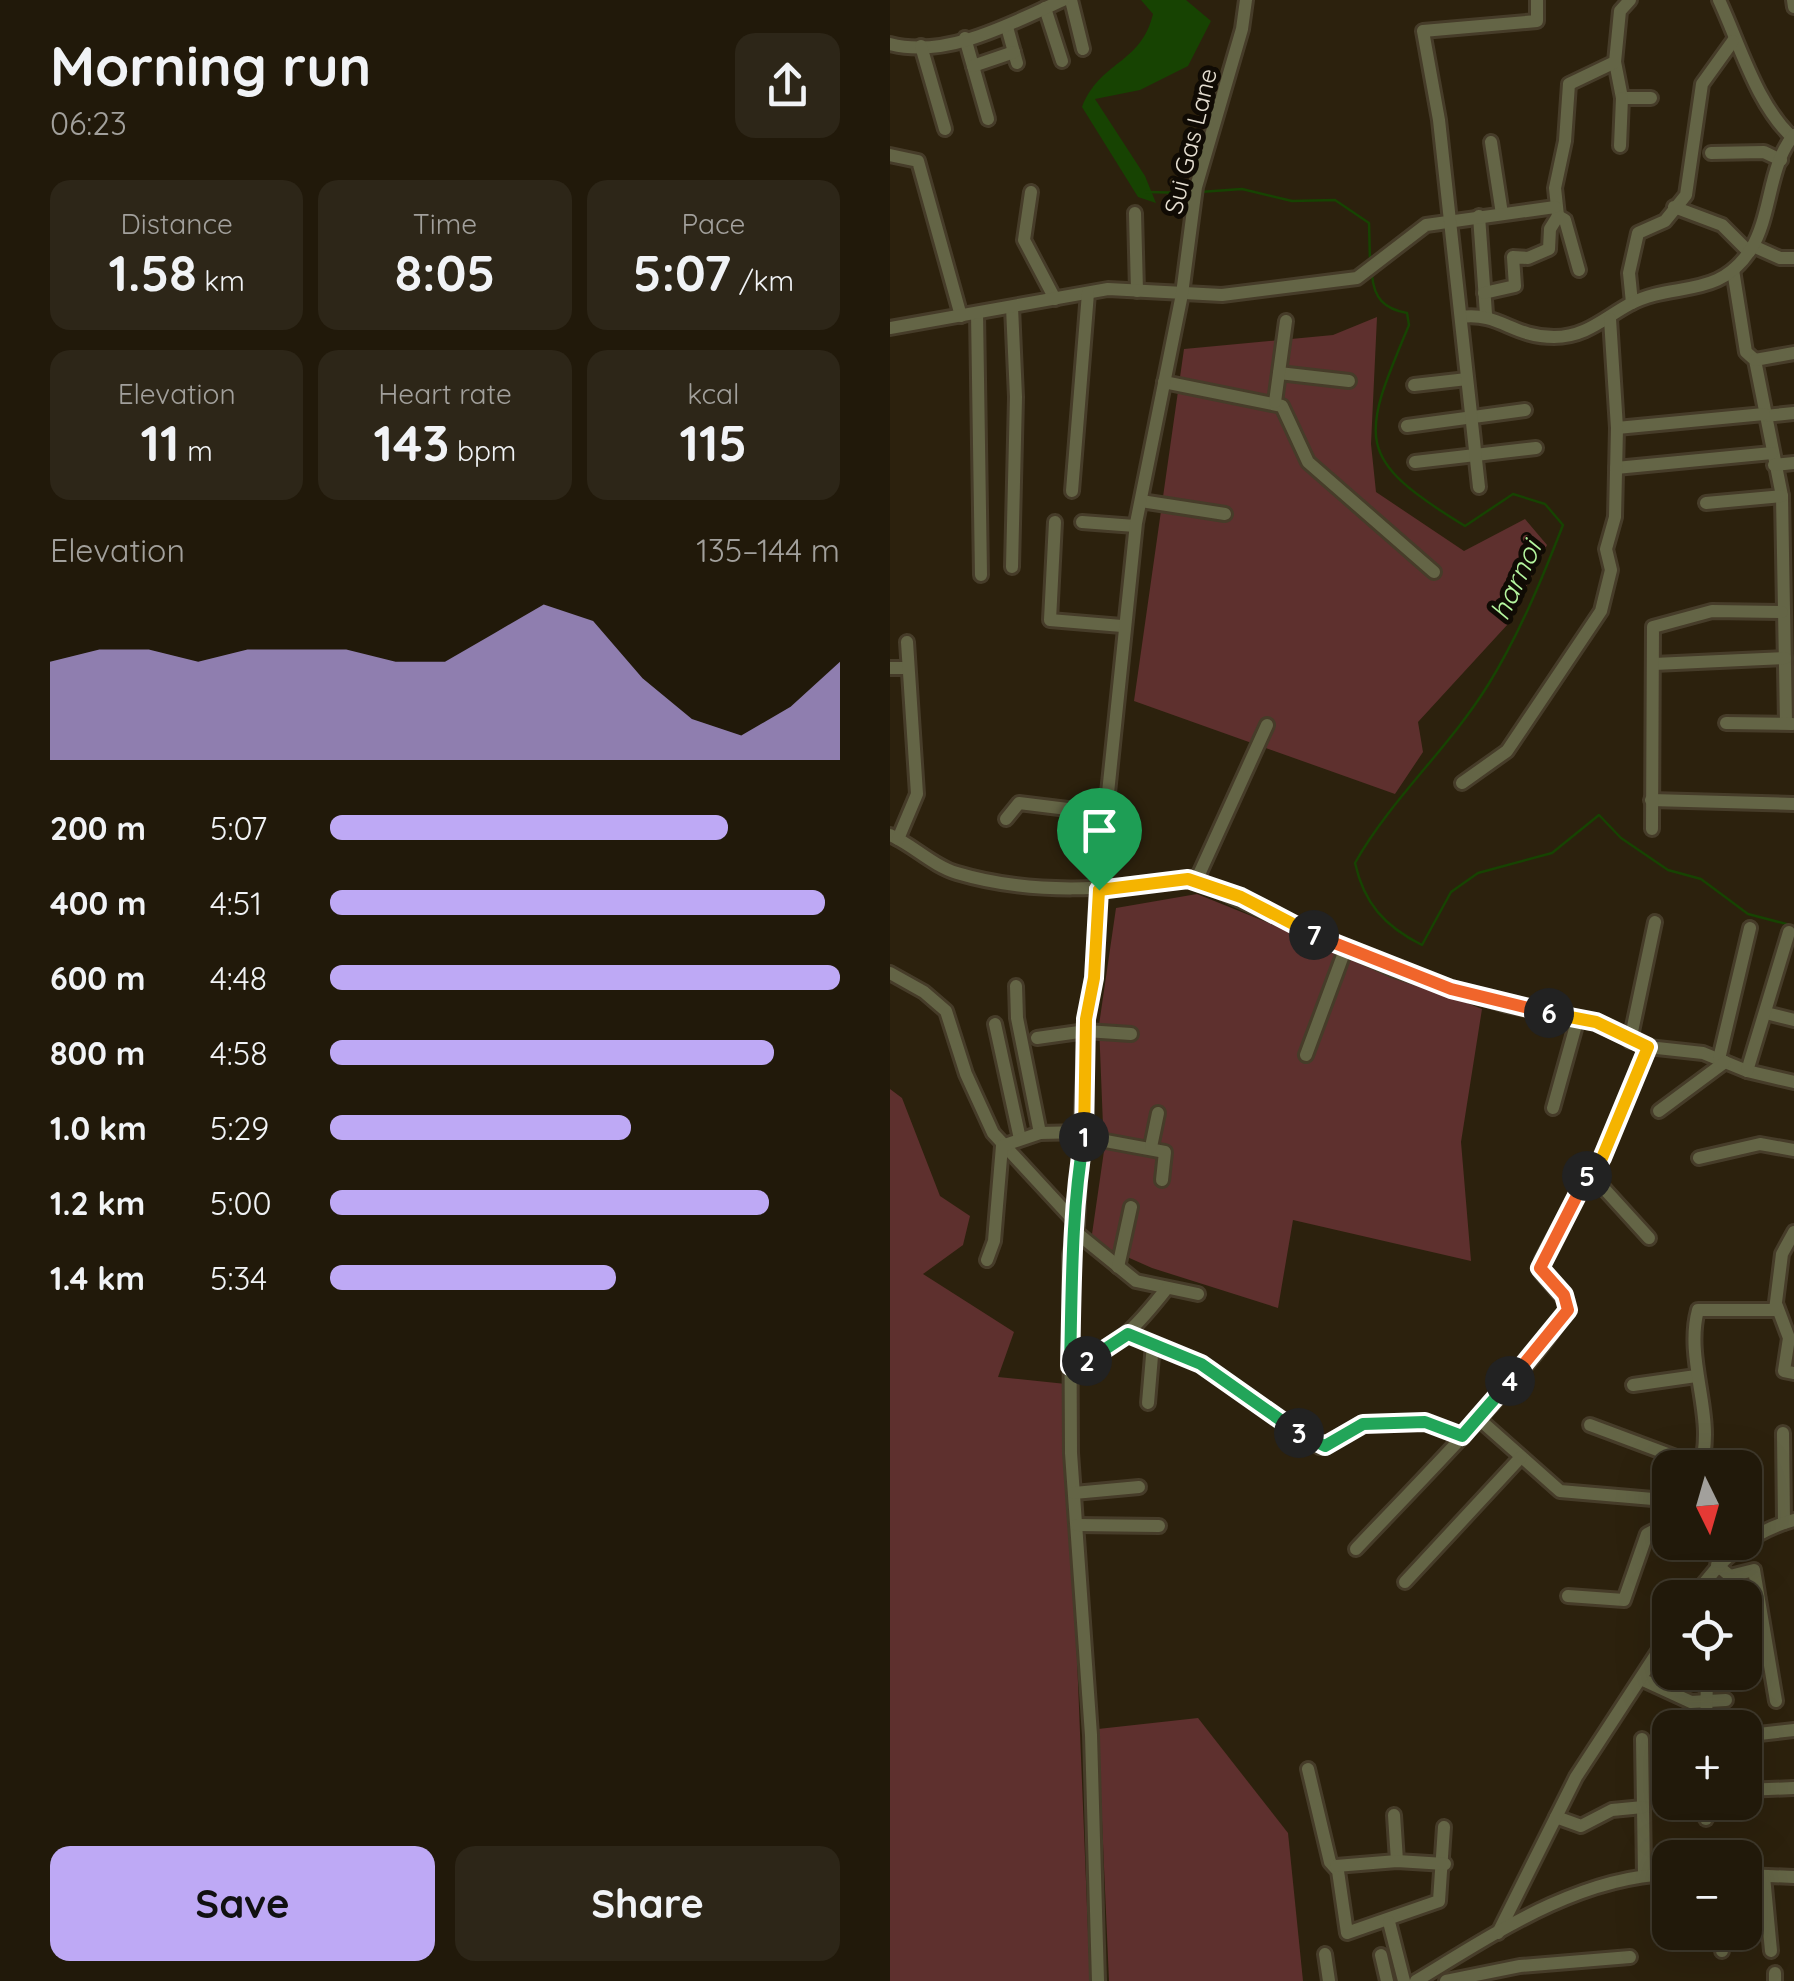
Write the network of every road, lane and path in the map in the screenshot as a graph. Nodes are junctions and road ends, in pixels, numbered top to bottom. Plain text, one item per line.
1 (1071, 0) edge
2 (1246, 0) edge
3 (1537, 0) edge
4 (1630, 0) edge
5 (1720, 0) edge
6 (1793, 0) edge
7 (1054, 3) edge
8 (1620, 6) edge
9 (1794, 8) edge
10 (1007, 27) junction
11 (965, 38) junction
12 (1732, 41) junction
13 (890, 44) edge
14 (921, 46) junction
15 (1083, 49) dead end
16 (1062, 61) dead end
17 (1615, 62) junction
18 (972, 66) junction
19 (1622, 98) junction
20 (1651, 98) dead end
21 (988, 120) dead end
22 (946, 130) dead end
23 (1793, 137) edge
24 (1492, 142) dead end
25 (1620, 146) dead end
26 (1711, 153) dead end
27 (890, 155) edge
28 (1780, 160) junction
29 (1031, 192) dead end
30 (1674, 207) junction
31 (1557, 212) junction
32 (1135, 213) dead end
33 (1502, 214) junction
34 (1479, 216) junction
35 (1449, 220) junction
36 (1751, 249) junction
37 (1794, 258) edge
38 (1579, 270) dead end
39 (1733, 270) junction
40 (1137, 291) junction
41 (1484, 292) junction
42 (1088, 293) junction
43 (1182, 294) junction
44 (1056, 299) junction
45 (1632, 303) junction
46 (1012, 307) junction
47 (977, 313) junction
48 (1486, 314) junction
49 (961, 316) junction
50 (1460, 317) junction
51 (1610, 319) junction
52 (1286, 321) dead end
53 (890, 328) edge
54 (1794, 353) edge
55 (1755, 360) junction
56 (1279, 373) junction
57 (1467, 380) junction
58 (1349, 381) dead end
59 (1164, 382) junction
60 (1414, 385) dead end
61 (1275, 402) junction
62 (1526, 410) dead end
63 (1794, 413) edge
64 (1764, 415) junction
65 (1471, 418) junction
66 (1407, 426) dead end
67 (1617, 428) junction
68 (1536, 448) dead end
69 (1476, 457) junction
70 (1773, 459) junction
71 (1415, 462) dead end
72 (1794, 463) edge
73 (1616, 468) junction
74 (1480, 487) dead end
75 (1072, 491) dead end
76 (1782, 496) junction
77 (1141, 501) junction
78 (1706, 503) dead end
79 (1225, 514) dead end
80 (1055, 522) dead end
81 (1082, 522) dead end
82 (1136, 526) junction
83 (1012, 567) dead end
84 (1434, 572) dead end
85 (981, 574) dead end
86 (1788, 593) edge
87 (1782, 612) junction
88 (1122, 626) junction
89 (907, 642) dead end
90 (1785, 658) junction
91 (1654, 664) junction
92 (890, 668) edge
93 (908, 668) junction
94 (1790, 700) edge
95 (1726, 723) dead end
96 (1267, 724) dead end
97 (1790, 724) edge
98 (1462, 783) dead end
99 (1651, 800) junction
100 (1794, 804) edge
101 (1108, 814) junction
102 (1006, 819) dead end
103 (1652, 829) dead end
104 (894, 837) edge
105 (1196, 881) junction
106 (1099, 890) junction
107 (1655, 922) dead end
108 (1750, 928) dead end
109 (1789, 932) dead end
110 (1345, 950) junction
111 (890, 973) edge
112 (1016, 986) dead end
113 (1766, 1013) junction
114 (1578, 1018) junction
115 (1794, 1020) edge
116 (995, 1024) dead end
117 (1086, 1031) junction
118 (1131, 1034) dead end
119 (1037, 1038) dead end
120 (1630, 1041) junction
121 (1648, 1047) junction
122 (1306, 1055) dead end
123 (1722, 1060) junction
124 (1747, 1071) junction
125 (1794, 1082) edge
126 (1553, 1108) dead end
127 (1659, 1111) dead end
128 (1158, 1113) dead end
129 (1040, 1133) junction
130 (1084, 1135) junction
131 (1020, 1139) junction
132 (1002, 1146) junction
133 (1150, 1147) junction
134 (1794, 1150) edge
135 (1699, 1158) dead end
136 (1589, 1172) junction
137 (1162, 1180) dead end
138 (1132, 1207) dead end
139 (1077, 1228) junction
140 (1794, 1232) edge
141 (1649, 1238) dead end
142 (987, 1260) dead end
143 (1118, 1267) junction
144 (1166, 1288) junction
145 (1198, 1294) dead end
146 (1777, 1306) junction
147 (1128, 1334) junction
148 (1153, 1344) junction
149 (1070, 1366) junction
150 (1794, 1373) edge
151 (1696, 1376) junction
152 (1633, 1384) dead end
153 (1148, 1404) dead end
154 (1480, 1420) junction
155 (1590, 1425) dead end
156 (1783, 1433) dead end
157 (1462, 1436) junction
158 (1655, 1450) edge
159 (1706, 1450) edge
160 (1521, 1457) junction
161 (1139, 1487) dead end
162 (1074, 1494) junction
163 (1652, 1498) edge
164 (1789, 1522) edge
165 (1077, 1525) junction
166 (1159, 1526) dead end
167 (1652, 1531) edge
168 (1762, 1533) edge
169 (1356, 1548) dead end
170 (1721, 1560) edge
171 (1717, 1566) junction
172 (1706, 1580) edge
173 (1405, 1582) dead end
174 (1568, 1596) dead end
175 (1652, 1661) edge
176 (1640, 1679) junction
177 (1707, 1690) edge
178 (1726, 1700) dead end
179 (1707, 1701) junction
180 (1776, 1701) dead end
181 (1707, 1710) edge
182 (1794, 1730) edge
183 (1762, 1734) edge
184 (1642, 1738) dead end
185 (1308, 1769) dead end
186 (1794, 1788) edge
187 (1762, 1789) edge
188 (1643, 1807) junction
189 (1394, 1815) dead end
190 (1556, 1817) junction
191 (1444, 1827) dead end
192 (1397, 1861) junction
193 (1445, 1864) junction
194 (1336, 1866) junction
195 (1644, 1875) junction
196 (1652, 1875) edge
197 (1764, 1876) joint
198 (1794, 1877) edge
199 (1514, 1898) junction
200 (1535, 1914) junction
201 (1389, 1922) junction
202 (1498, 1933) junction
203 (1772, 1951) dead end
204 (1324, 1954) dead end
205 (1380, 1955) dead end
206 (1630, 1957) dead end
207 (1425, 1979) edge
208 (1098, 1981) edge
209 (1328, 1981) edge
210 (1386, 1981) edge
211 (1404, 1981) edge
212 (1446, 1981) edge

1 - 15 street
2 - 43 street, Sui Gas Lane
3 - 35 street
4 - 8 street
5 - 12 street
6 - 9 street
7 - 10 street
7 - 16 street
8 - 17 street
10 - 11 street
10 - 18 street
11 - 14 street
11 - 18 street
12 - 23 street
12 - 30 street
13 - 14 street
14 - 22 street
17 - 19 street
17 - 31 street
18 - 21 street
19 - 20 street
19 - 25 street
23 - 28 street
24 - 33 street
26 - 28 street
27 - 49 street
28 - 36 street
29 - 44 street
30 - 36 street
30 - 45 street
31 - 33 street
31 - 38 street
31 - 41 street
32 - 40 street
33 - 34 street
34 - 35 street
34 - 41 street
35 - 43 street
35 - 50 street
36 - 37 street
36 - 39 street
39 - 45 street
39 - 55 street
40 - 42 street
40 - 43 street
41 - 48 street
42 - 44 street
42 - 75 street
43 - 59 street, Sui Gas Lane
44 - 46 street
45 - 51 street
46 - 47 street
46 - 83 street
47 - 49 street
47 - 85 street
48 - 50 street
48 - 51 street
49 - 53 street
50 - 57 street
51 - 67 street
52 - 56 street
54 - 55 street
55 - 64 street
56 - 58 street
56 - 61 street
57 - 60 street
57 - 65 street
59 - 61 street
59 - 77 street, Sui Gas Lane
61 - 84 street
62 - 65 street
63 - 64 street
64 - 67 street
64 - 70 street
65 - 66 street
65 - 69 street
67 - 73 street
68 - 69 street
69 - 71 street
69 - 74 street
70 - 72 street
70 - 73 street
70 - 76 street
73 - 98 street
76 - 78 street
76 - 86 street
77 - 79 street
77 - 82 street, Sui Gas Lane
80 - 88 street
81 - 82 street
82 - 88 street, Sui Gas Lane
86 - 87 street
87 - 90 street
87 - 91 street
88 - 101 street, Sui Gas Lane
89 - 93 street
90 - 91 street
90 - 94 street
91 - 99 street
92 - 93 street
93 - 104 street
94 - 97 street
95 - 97 street
96 - 105 street
99 - 100 street
99 - 103 street
101 - 102 street
101 - 106 street, Sui Gas Lane
104 - 106 street
105 - 106 street
105 - 110 street
106 - 117 street, Sui Gas Lane
107 - 120 street
108 - 123 street
109 - 113 street
110 - 114 street
110 - 122 street
111 - 132 street
112 - 129 street
113 - 115 street
113 - 124 street
114 - 120 street
114 - 126 street
116 - 131 street
117 - 118 street
117 - 119 street
117 - 130 street, Sui Gas Lane
120 - 121 street
121 - 123 street
121 - 136 street
123 - 124 street
123 - 127 street
124 - 125 street
128 - 133 street
129 - 130 street
129 - 131 street
130 - 133 street
130 - 139 street, Sui Gas Lane
131 - 132 street
132 - 139 street
132 - 142 street
133 - 137 street
134 - 135 street
136 - 141 street
136 - 154 street
138 - 143 street
139 - 143 street
139 - 149 street, Sui Gas Lane
140 - 146 street
143 - 144 street
144 - 145 street
144 - 147 street
146 - 150 street
146 - 151 street
147 - 148 street
147 - 149 street
148 - 153 street
148 - 157 street
149 - 162 street, Sui Gas Lane
151 - 152 street
151 - 159 street
154 - 157 street
154 - 160 street
155 - 158 street
156 - 164 street
157 - 169 street
160 - 163 street
160 - 173 street
161 - 162 street
162 - 165 street, Sui Gas Lane
164 - 168 street
165 - 166 street
165 - 208 street, Sui Gas Lane
167 - 174 street
170 - 171 street
171 - 172 street
171 - 180 street
175 - 176 street
176 - 179 street
176 - 190 street
177 - 179 street
178 - 179 street
179 - 181 street
182 - 183 street
184 - 188 street
185 - 194 street
186 - 187 street
188 - 190 street
188 - 195 street
189 - 192 street
190 - 199 street
191 - 193 street
192 - 193 street
192 - 194 street
193 - 201 street
194 - 201 street
195 - 196 street
195 - 200 street
197 - 198 street
197 - 203 street
199 - 200 street
199 - 202 street
200 - 202 street
201 - 211 street
202 - 207 street
204 - 209 street
205 - 210 street
206 - 212 street

